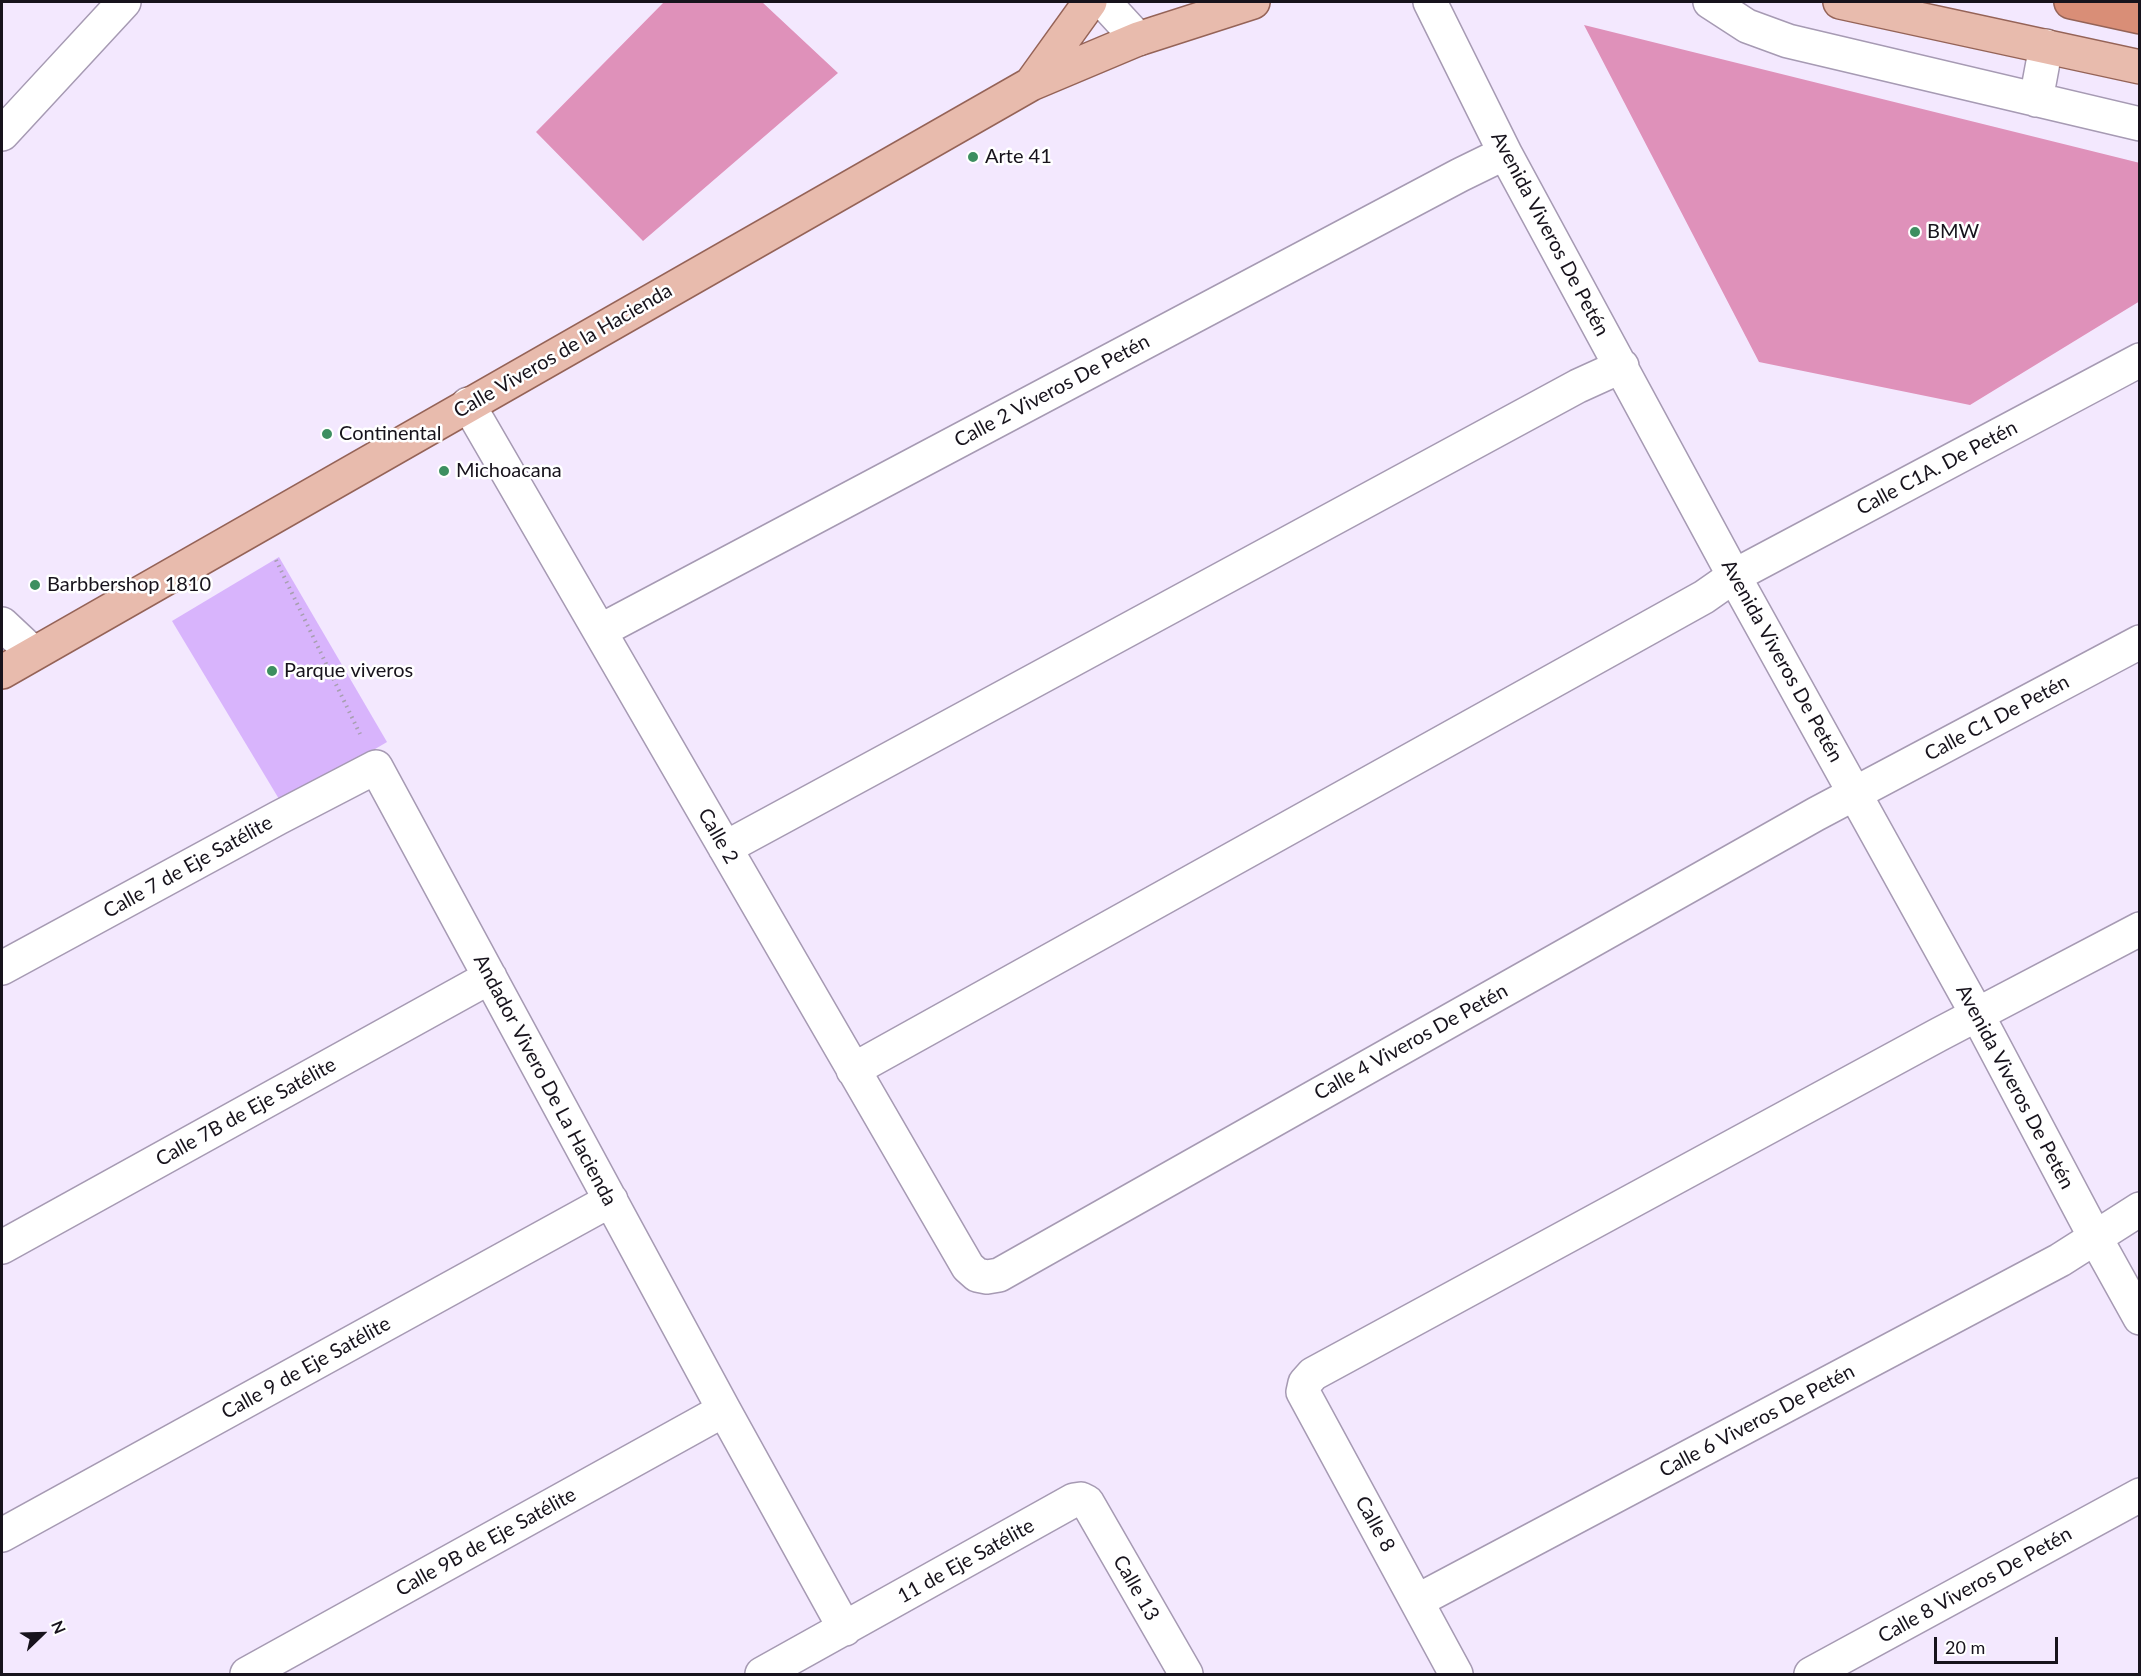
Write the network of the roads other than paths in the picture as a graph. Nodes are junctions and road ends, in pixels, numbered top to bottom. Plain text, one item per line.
1 (124, 2) edge
2 (1090, 2) edge
3 (1104, 2) edge
4 (1253, 2) edge
5 (1430, 2) edge
6 (1710, 2) edge
7 (1840, 2) edge
8 (2071, 2) edge
9 (2139, 18) edge
10 (1138, 39) junction
11 (2046, 46) junction
12 (2139, 67) edge
13 (1031, 84) junction
14 (2036, 100) junction
15 (2139, 124) edge
16 (2, 134) edge
17 (1505, 153) junction
18 (2139, 360) edge
19 (1622, 366) junction
20 (468, 404) junction
21 (1734, 576) junction
22 (2, 624) edge
23 (600, 631) junction
24 (2139, 642) edge
25 (33, 653) junction
26 (2, 672) edge
27 (376, 767) joint
28 (1854, 793) junction
29 (725, 848) junction
30 (2139, 929) edge
31 (2, 968) edge
32 (490, 977) junction
33 (1978, 1016) junction
34 (854, 1070) junction
35 (611, 1200) junction
36 (2139, 1209) edge
37 (2095, 1237) junction
38 (2, 1247) edge
39 (968, 1267) joint
40 (2139, 1318) edge
41 (724, 1410) junction
42 (2139, 1495) edge
43 (1087, 1502) joint
44 (2, 1535) edge
45 (1417, 1601) junction
46 (845, 1629) junction
47 (247, 1674) edge
48 (762, 1674) edge
49 (1186, 1674) edge
50 (1456, 1674) edge
51 (1811, 1674) edge

1 - 16 street
2 - 13 main road, Calle Viveros de la Hacienda
3 - 10 street
4 - 10 main road, Calle Viveros de la Hacienda
5 - 17 street, Avenida Viveros De Petén
6 - 14 street
7 - 11 main road
8 - 9 highway
10 - 13 main road, Calle Viveros de la Hacienda
11 - 12 main road
11 - 14 street
13 - 20 main road, Calle Viveros de la Hacienda
14 - 15 street
17 - 19 street, Avenida Viveros De Petén
17 - 23 street, Calle 2 Viveros De Petén
18 - 21 street, Calle C1A. De Petén
19 - 21 street, Avenida Viveros De Petén
19 - 29 street
20 - 23 street, Calle 2
20 - 25 main road, Calle Viveros de la Hacienda
21 - 28 street, Avenida Viveros De Petén
21 - 34 street
22 - 25 street
23 - 29 street, Calle 2
24 - 28 street, Calle C1 De Petén
25 - 26 main road, Calle Viveros de la Hacienda
27 - 31 street, Calle 7 de Eje Satélite
27 - 32 street, Andador Vivero De La Hacienda
28 - 33 street, Avenida Viveros De Petén
28 - 39 street, Calle 4 Viveros De Petén
29 - 34 street, Calle 2
30 - 33 street
32 - 35 street, Andador Vivero De La Hacienda
32 - 38 street, Calle 7B de Eje Satélite
33 - 37 street, Avenida Viveros De Petén
33 - 45 street, Calle 8
34 - 39 street, Calle 2
35 - 41 street, Andador Vivero De La Hacienda
35 - 44 street, Calle 9 de Eje Satélite
36 - 37 street, Calle 6 Viveros De Petén
37 - 40 street, Avenida Viveros De Petén
37 - 45 street, Calle 6 Viveros De Petén
41 - 46 street, Andador Vivero De La Hacienda
41 - 47 street, Calle 9B de Eje Satélite
42 - 51 street, Calle 8 Viveros De Petén
43 - 46 street, 11 de Eje Satélite
43 - 49 street, Calle 13
45 - 50 street, Calle 8
46 - 48 street, 11 de Eje Satélite

